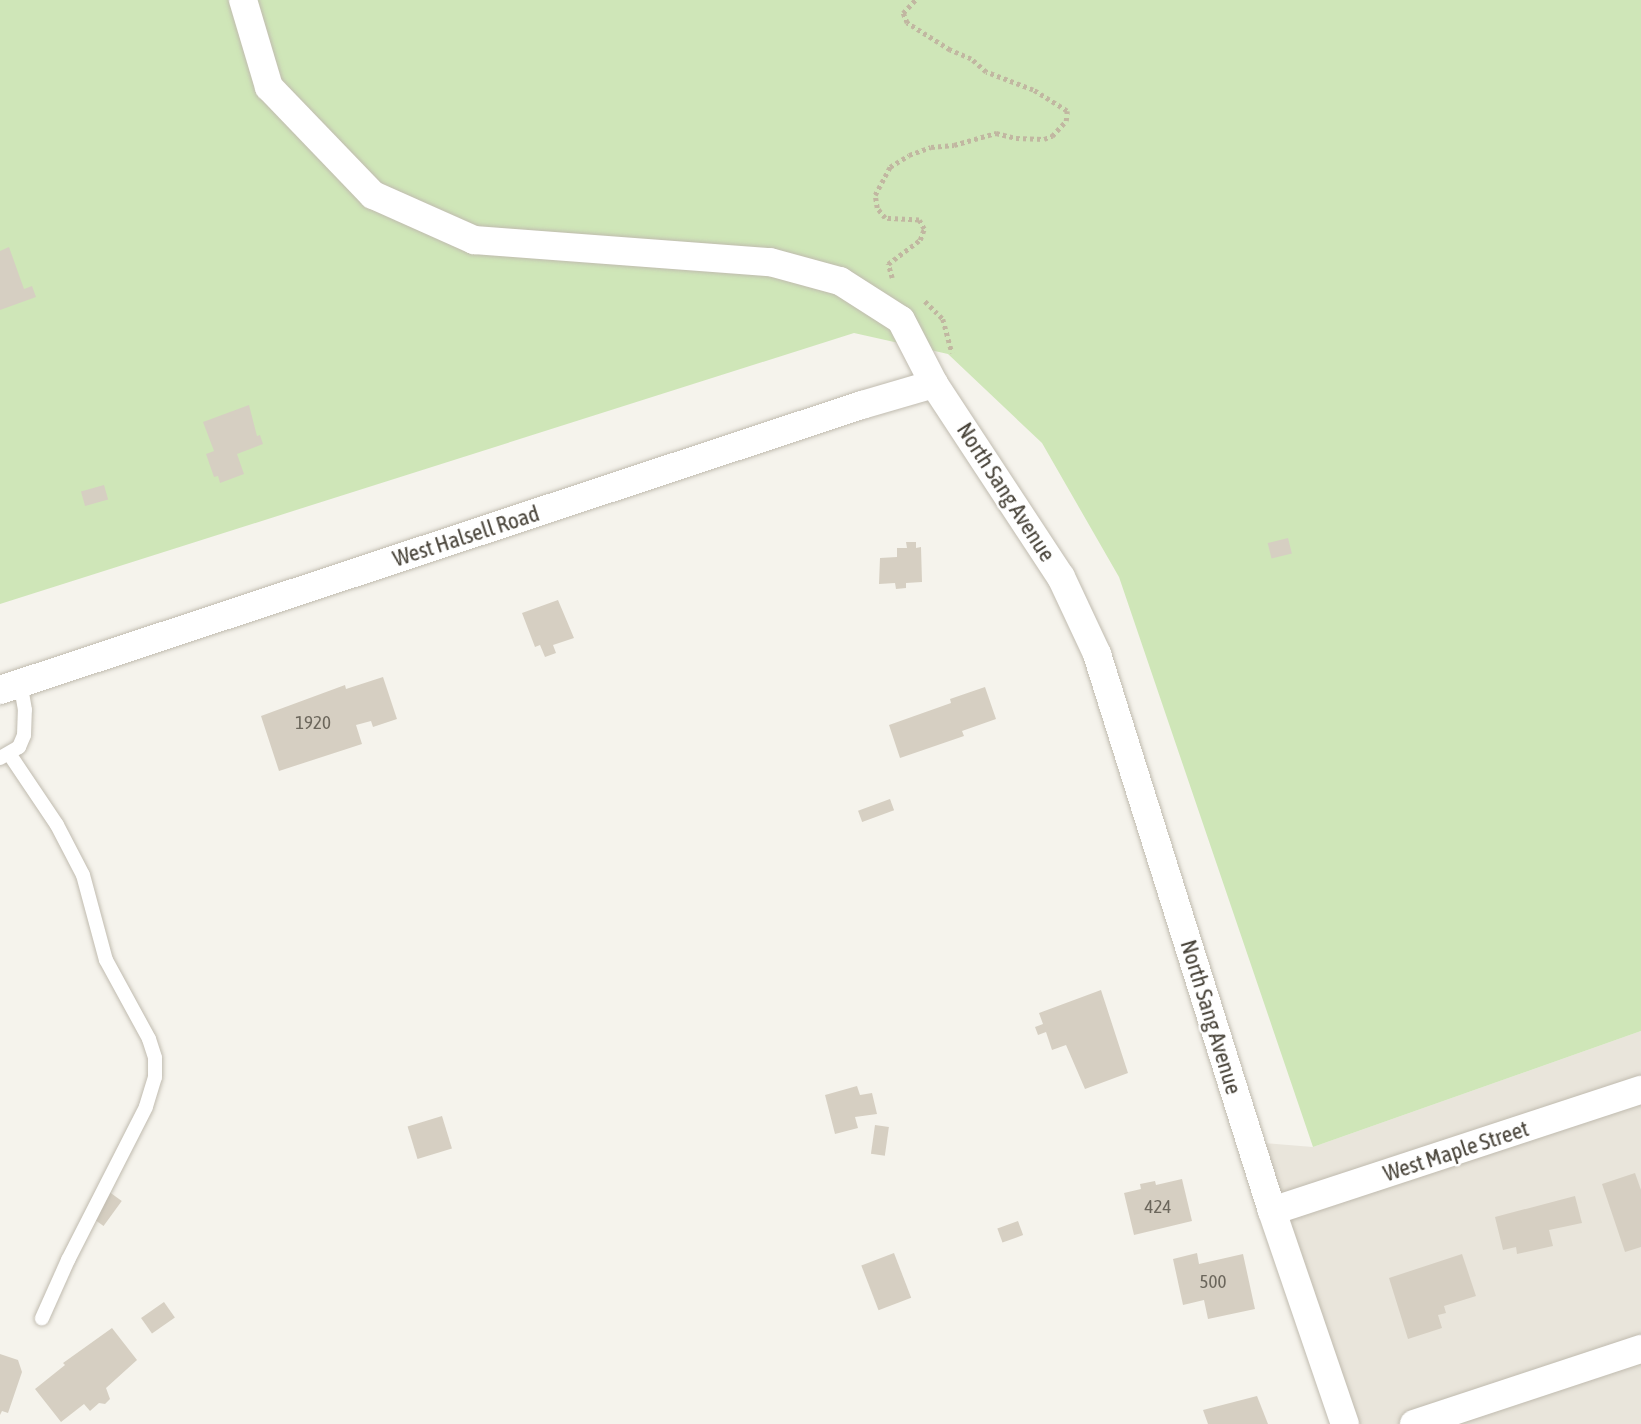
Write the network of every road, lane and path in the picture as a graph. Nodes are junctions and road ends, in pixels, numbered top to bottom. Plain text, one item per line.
1 (243, 0) edge
2 (915, 0) edge
3 (901, 285) dead end
4 (924, 301) dead end
5 (934, 384) junction
6 (10, 687) edge
7 (5, 756) edge
8 (1641, 1090) edge
9 (1272, 1211) junction
10 (42, 1318) dead end
11 (1641, 1349) edge
12 (1345, 1424) edge
13 (1415, 1424) edge

1 - 5 street, North Sang Avenue
2 - 3 path
4 - 5 path
5 - 6 street, West Halsell Road
5 - 9 street, North Sang Avenue
6 - 7 lane
7 - 10 lane
8 - 9 street, West Maple Street
9 - 12 street, North Sang Avenue
11 - 13 street

